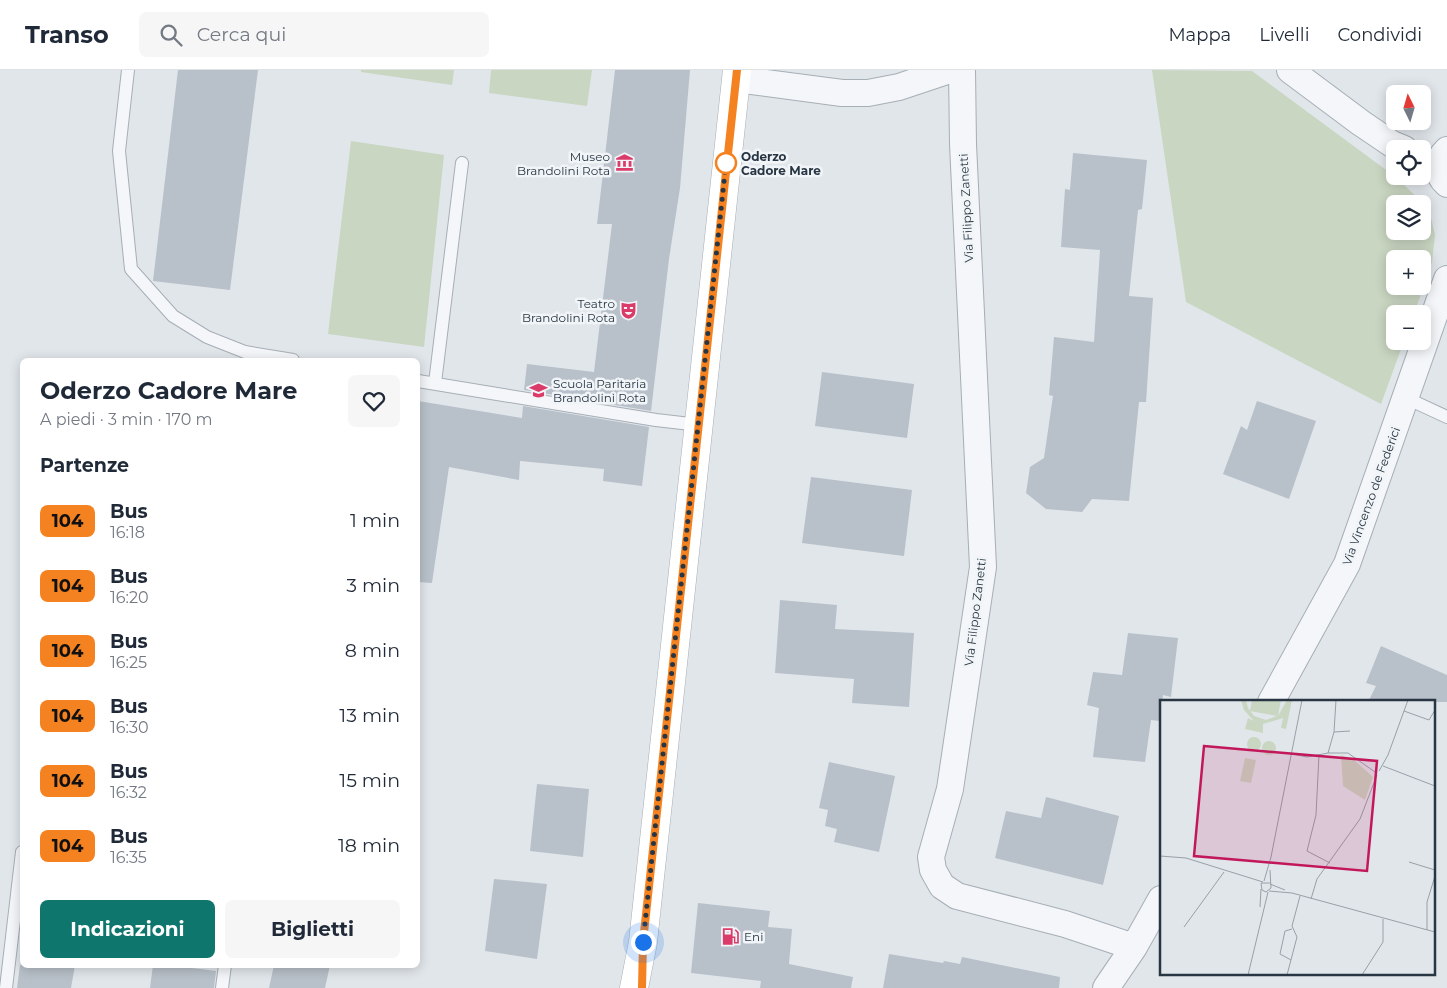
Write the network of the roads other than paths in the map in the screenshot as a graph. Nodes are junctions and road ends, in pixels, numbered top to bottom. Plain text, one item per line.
1 (128, 70) edge
2 (950, 70) edge
3 (962, 70) edge
4 (1290, 70) edge
5 (736, 74) edge
6 (1386, 140) edge
7 (462, 163) dead end
8 (1447, 279) edge
9 (281, 358) edge
10 (420, 380) edge
11 (435, 383) junction
12 (1406, 398) junction
13 (1447, 417) edge
14 (699, 425) junction
15 (1272, 700) edge
16 (20, 869) edge
17 (1160, 901) edge
18 (643, 942) junction
19 (1134, 947) junction
20 (225, 968) edge
21 (6, 988) edge
22 (222, 988) edge
23 (634, 988) edge
24 (642, 988) edge
25 (1106, 988) edge

1 - 9 lane
2 - 5 street
3 - 19 street, Via Filippo Zanetti
4 - 6 street
5 - 14 main road
7 - 11 lane
8 - 12 street, Via Vincenzo de Federici
10 - 11 lane
11 - 14 lane
12 - 13 lane
12 - 15 street, Via Vincenzo de Federici
14 - 18 main road
16 - 21 lane
17 - 19 street
18 - 23 main road
18 - 24 main road
19 - 25 street
20 - 22 lane

